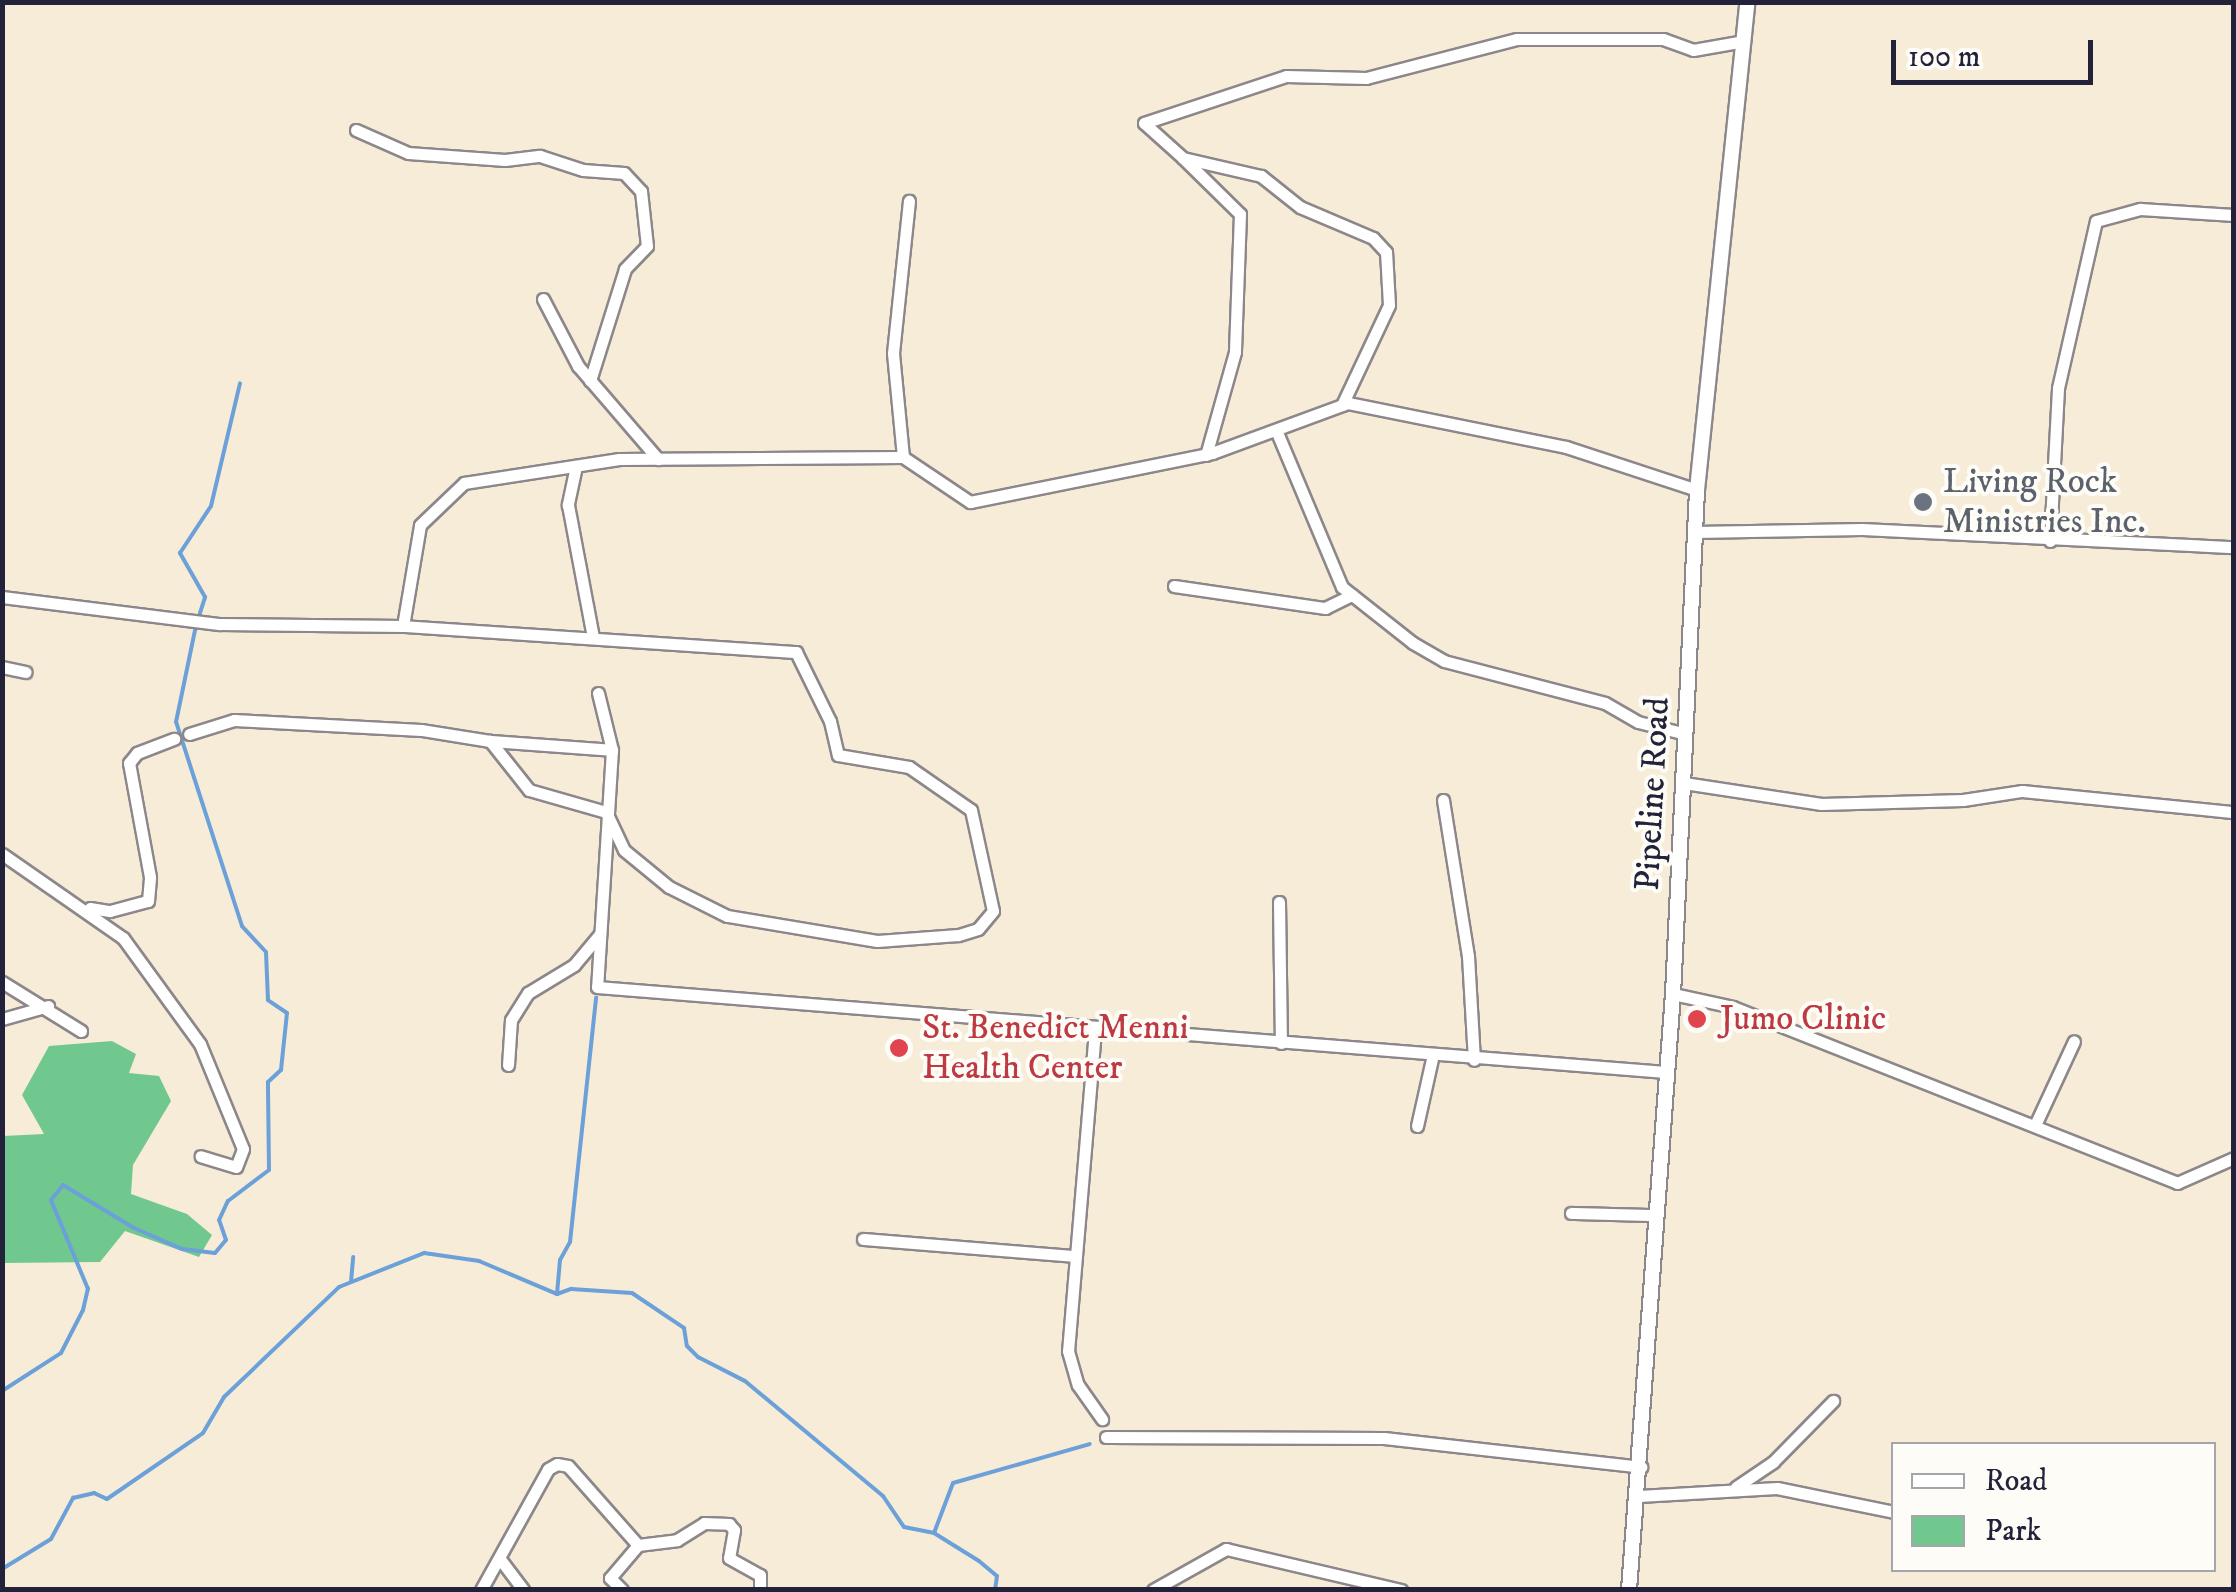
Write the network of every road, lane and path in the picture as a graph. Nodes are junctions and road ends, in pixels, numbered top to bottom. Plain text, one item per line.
1 (1748, 2) edge
2 (1744, 40) junction
3 (356, 130) dead end
4 (1183, 158) junction
5 (909, 201) dead end
6 (2234, 215) edge
7 (544, 300) dead end
8 (590, 381) junction
9 (1356, 384) junction
10 (1342, 405) junction
11 (1368, 408) junction
12 (1276, 430) junction
13 (1206, 455) junction
14 (903, 457) junction
15 (658, 459) junction
16 (576, 466) junction
17 (1697, 490) junction
18 (1695, 532) junction
19 (2050, 541) junction
20 (2234, 547) edge
21 (1174, 586) dead end
22 (1352, 596) junction
23 (2, 597) edge
24 (403, 626) junction
25 (592, 637) junction
26 (2, 667) edge
27 (26, 672) dead end
28 (598, 693) dead end
29 (189, 734) dead end
30 (1686, 734) junction
31 (174, 739) dead end
32 (490, 742) junction
33 (612, 750) junction
34 (1684, 783) junction
35 (1443, 800) dead end
36 (606, 812) junction
37 (2234, 812) edge
38 (2, 854) edge
39 (1278, 902) dead end
40 (86, 907) junction
41 (600, 934) junction
42 (2, 982) edge
43 (1673, 994) junction
44 (48, 1006) junction
45 (2, 1019) edge
46 (1095, 1030) junction
47 (81, 1031) dead end
48 (2074, 1041) dead end
49 (1280, 1044) junction
50 (1432, 1059) junction
51 (1474, 1060) junction
52 (508, 1065) dead end
53 (1666, 1072) junction
54 (2036, 1122) junction
55 (1417, 1126) dead end
56 (201, 1156) dead end
57 (2234, 1158) edge
58 (1571, 1213) dead end
59 (1653, 1215) junction
60 (862, 1240) dead end
61 (1072, 1256) junction
62 (1833, 1400) dead end
63 (1102, 1418) dead end
64 (1106, 1438) dead end
65 (1641, 1467) junction
66 (1733, 1489) junction
67 (1639, 1496) junction
68 (1891, 1511) edge
69 (638, 1545) junction
70 (500, 1559) junction
71 (1366, 1585) edge
72 (481, 1590) edge
73 (523, 1590) edge
74 (622, 1590) edge
75 (760, 1590) edge
76 (1152, 1590) edge
77 (1401, 1590) edge
78 (1629, 1590) edge

1 - 2 street, Pipeline Road
2 - 4 street
2 - 17 street, Pipeline Road
3 - 8 street
4 - 9 street
4 - 13 street
5 - 14 street
6 - 19 street
7 - 8 street
8 - 15 street
9 - 10 street
9 - 11 street
10 - 11 street
10 - 12 street
11 - 17 street
12 - 13 street
12 - 22 street
13 - 14 street
14 - 15 street
15 - 16 street
16 - 24 street
16 - 25 street
17 - 18 street, Pipeline Road
18 - 19 street
18 - 30 street, Pipeline Road
19 - 20 street
21 - 22 street
22 - 30 street
23 - 24 street
24 - 25 street
25 - 36 street
26 - 27 street
28 - 33 street
29 - 32 street
30 - 34 street, Pipeline Road
31 - 40 street
32 - 33 street
32 - 36 street
33 - 36 street
34 - 37 street
34 - 43 street, Pipeline Road
35 - 51 street
36 - 41 street
38 - 40 street
39 - 49 street
40 - 56 street
41 - 46 street
41 - 52 street
42 - 44 street
43 - 53 street, Pipeline Road
43 - 54 street
44 - 45 street
44 - 47 street
46 - 49 street
46 - 61 street
48 - 54 street
49 - 50 street
50 - 51 street
50 - 55 street
51 - 53 street
53 - 59 street, Pipeline Road
54 - 57 street
58 - 59 street
59 - 65 street, Pipeline Road
60 - 61 street
61 - 63 street
62 - 66 street
64 - 65 street
65 - 67 street, Pipeline Road
66 - 67 street
66 - 68 street
67 - 78 street, Pipeline Road
69 - 70 street
69 - 74 street
69 - 75 street
70 - 72 street
70 - 73 street
71 - 76 street
71 - 77 street

